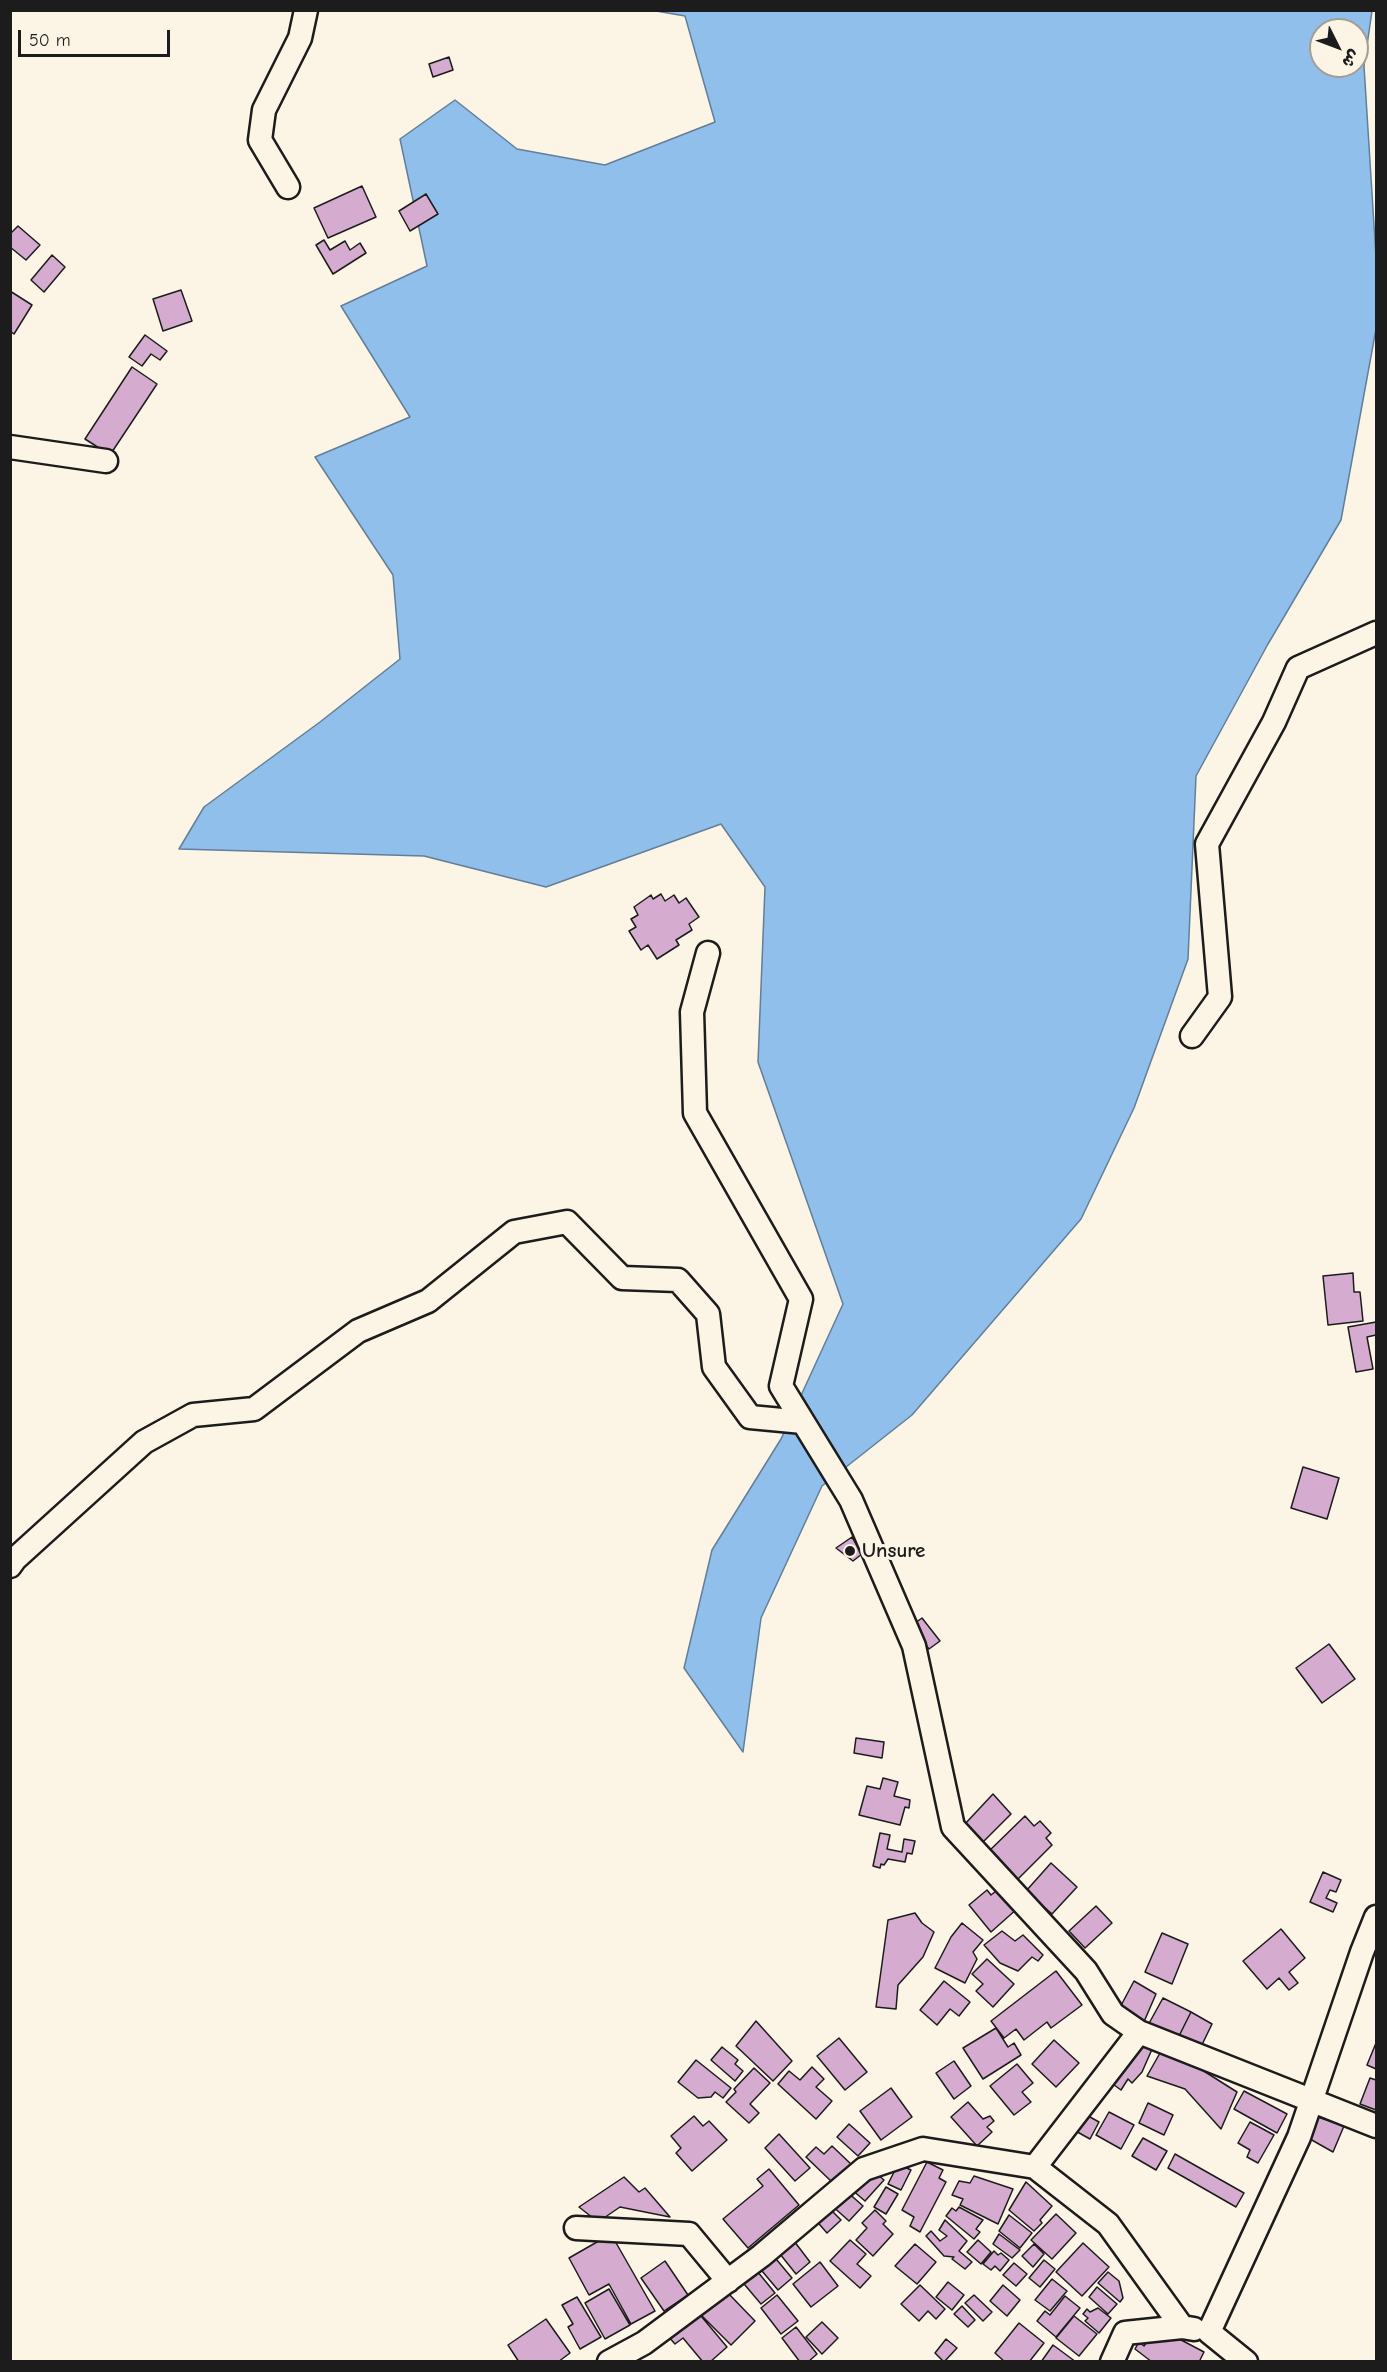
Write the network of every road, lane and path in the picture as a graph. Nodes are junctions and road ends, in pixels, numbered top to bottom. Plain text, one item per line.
1 (306, 10) edge
2 (288, 187) dead end
3 (10, 447) edge
4 (106, 461) dead end
5 (1377, 633) edge
6 (708, 953) dead end
7 (1192, 1036) dead end
8 (803, 1422) junction
9 (10, 1566) edge
10 (1377, 1917) edge
11 (1139, 2032) junction
12 (1310, 2099) junction
13 (1377, 2126) edge
14 (1035, 2167) junction
15 (576, 2228) dead end
16 (728, 2281) junction
17 (1182, 2327) junction
18 (1209, 2332) junction
19 (609, 2361) edge
20 (1112, 2361) edge
21 (1246, 2361) edge

1 - 2 street
3 - 4 street
5 - 7 street
6 - 8 street
8 - 9 street
8 - 11 street
10 - 12 street
11 - 12 street
11 - 14 street
12 - 13 street
12 - 18 street
14 - 16 street
14 - 17 street
15 - 16 street
16 - 19 street
17 - 18 street
17 - 20 street
18 - 21 street

